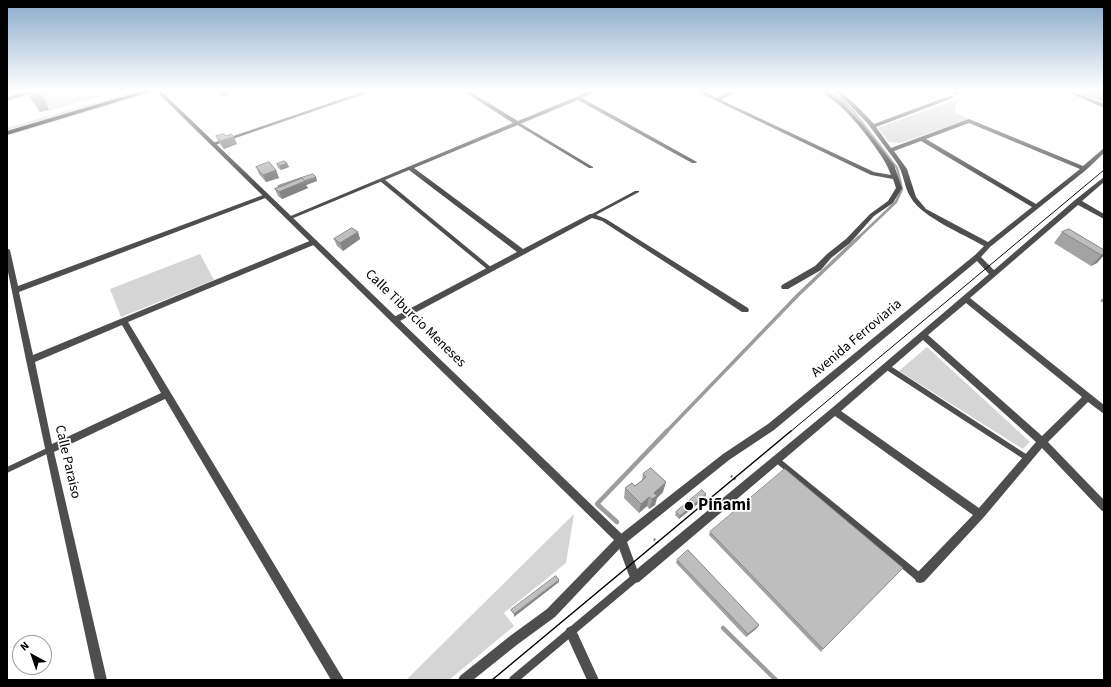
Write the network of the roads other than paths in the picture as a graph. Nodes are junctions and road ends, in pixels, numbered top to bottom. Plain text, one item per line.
1 (17, 123) edge
2 (41, 123) edge
3 (191, 123) edge
4 (275, 123) edge
5 (517, 123) joint
6 (623, 123) edge
7 (766, 123) edge
8 (858, 123) edge
9 (869, 123) edge
10 (882, 123) edge
11 (963, 123) edge
12 (974, 123) edge
13 (7, 126) edge
14 (872, 127) junction
15 (7, 133) edge
16 (921, 138) junction
17 (213, 144) junction
18 (890, 150) junction
19 (1104, 150) edge
20 (694, 162) dead end
21 (591, 167) dead end
22 (410, 168) junction
23 (1084, 169) junction
24 (896, 177) junction
25 (1104, 179) edge
26 (382, 180) junction
27 (637, 192) dead end
28 (266, 196) junction
29 (1077, 201) junction
30 (1036, 207) junction
31 (592, 216) junction
32 (1104, 217) edge
33 (290, 218) junction
34 (314, 242) junction
35 (988, 245) junction
36 (7, 250) edge
37 (522, 252) junction
38 (977, 257) junction
39 (490, 269) junction
40 (994, 275) junction
41 (785, 287) dead end
42 (16, 290) junction
43 (966, 299) junction
44 (746, 310) dead end
45 (395, 320) junction
46 (122, 321) junction
47 (924, 336) junction
48 (30, 360) junction
49 (887, 367) junction
50 (167, 394) junction
51 (1088, 396) junction
52 (1104, 410) edge
53 (835, 411) junction
54 (1042, 442) junction
55 (49, 450) junction
56 (1028, 458) junction
57 (777, 460) junction
58 (7, 470) edge
59 (1104, 507) edge
60 (980, 514) junction
61 (621, 540) junction
62 (635, 578) junction
63 (920, 578) joint
64 (571, 632) junction
65 (101, 680) edge
66 (338, 680) edge
67 (464, 680) edge
68 (513, 680) edge
69 (593, 680) edge

1 - 13 main road
2 - 15 main road
3 - 17 street, Calle Tiburcio Meneses
4 - 17 street
5 - 21 lane
5 - 22 street
6 - 20 street
7 - 24 street
8 - 24 street
9 - 14 street
10 - 14 street
11 - 16 street
12 - 23 street
14 - 18 street
16 - 18 street
16 - 30 street
17 - 28 street, Calle Tiburcio Meneses
18 - 35 street
19 - 23 street, Avenida Ferroviaria
22 - 26 street
22 - 37 street
23 - 30 street, Avenida Ferroviaria
24 - 41 street
25 - 29 street
26 - 33 street
26 - 39 lane
27 - 31 lane
28 - 33 street, Calle Tiburcio Meneses
28 - 42 street
29 - 32 street
29 - 40 street
30 - 35 street, Avenida Ferroviaria
31 - 37 street
31 - 44 street
33 - 34 street, Calle Tiburcio Meneses
34 - 45 street, Calle Tiburcio Meneses
34 - 46 street
35 - 38 street, Avenida Ferroviaria
36 - 42 street, Calle Paraiso
37 - 39 street
38 - 40 street
38 - 61 street, Avenida Ferroviaria
39 - 45 street
40 - 43 street
42 - 48 street, Calle Paraiso
43 - 47 street
43 - 51 street
45 - 61 street, Calle Tiburcio Meneses
46 - 48 street
46 - 50 street
47 - 49 street
47 - 54 street
48 - 55 street, Calle Paraiso
49 - 53 street
49 - 56 lane
50 - 55 street
50 - 66 street
51 - 52 street
51 - 54 street
53 - 57 street
53 - 60 street
54 - 56 street
54 - 59 street
55 - 58 lane
55 - 65 street, Calle Paraiso
56 - 60 street
57 - 62 street
57 - 63 lane
60 - 63 street
61 - 62 street, Calle Tiburcio Meneses
61 - 67 street, Avenida Ferroviaria
62 - 64 lane
64 - 68 lane
64 - 69 street

